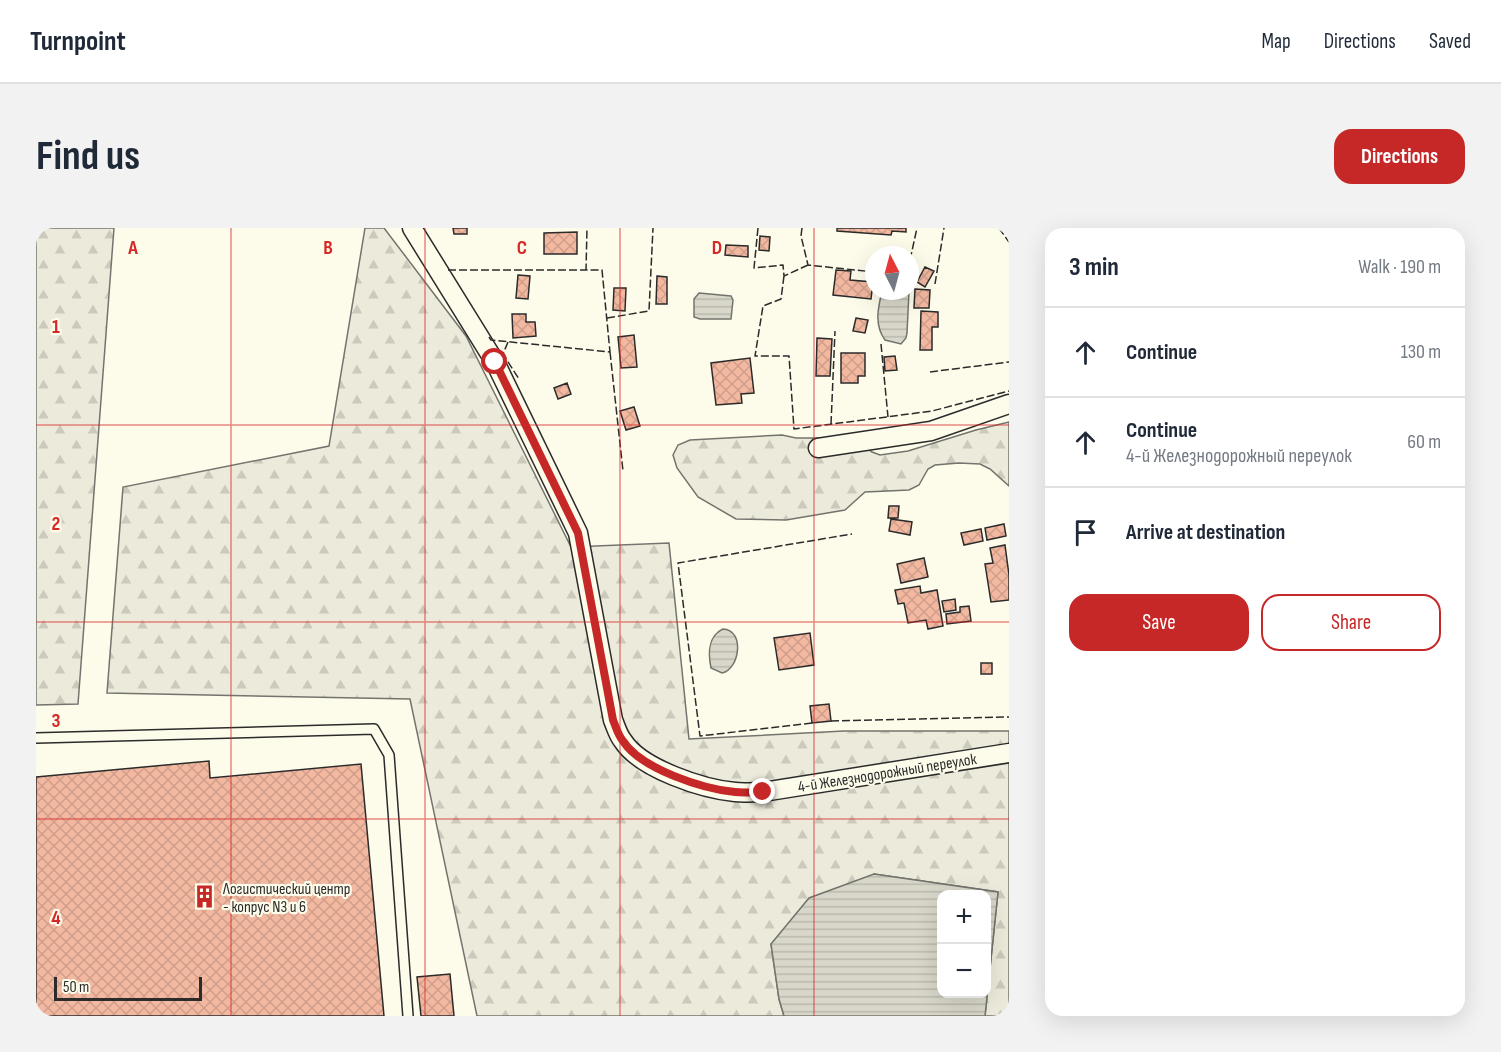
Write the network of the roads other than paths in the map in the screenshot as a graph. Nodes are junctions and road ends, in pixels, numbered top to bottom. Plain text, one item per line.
1 (412, 228) edge
2 (1009, 404) edge
3 (818, 448) dead end
4 (36, 738) edge
5 (1009, 753) edge
6 (408, 1016) edge

1 - 5 street, 4-й Железнодорожный переулок
2 - 3 street
4 - 6 lane

